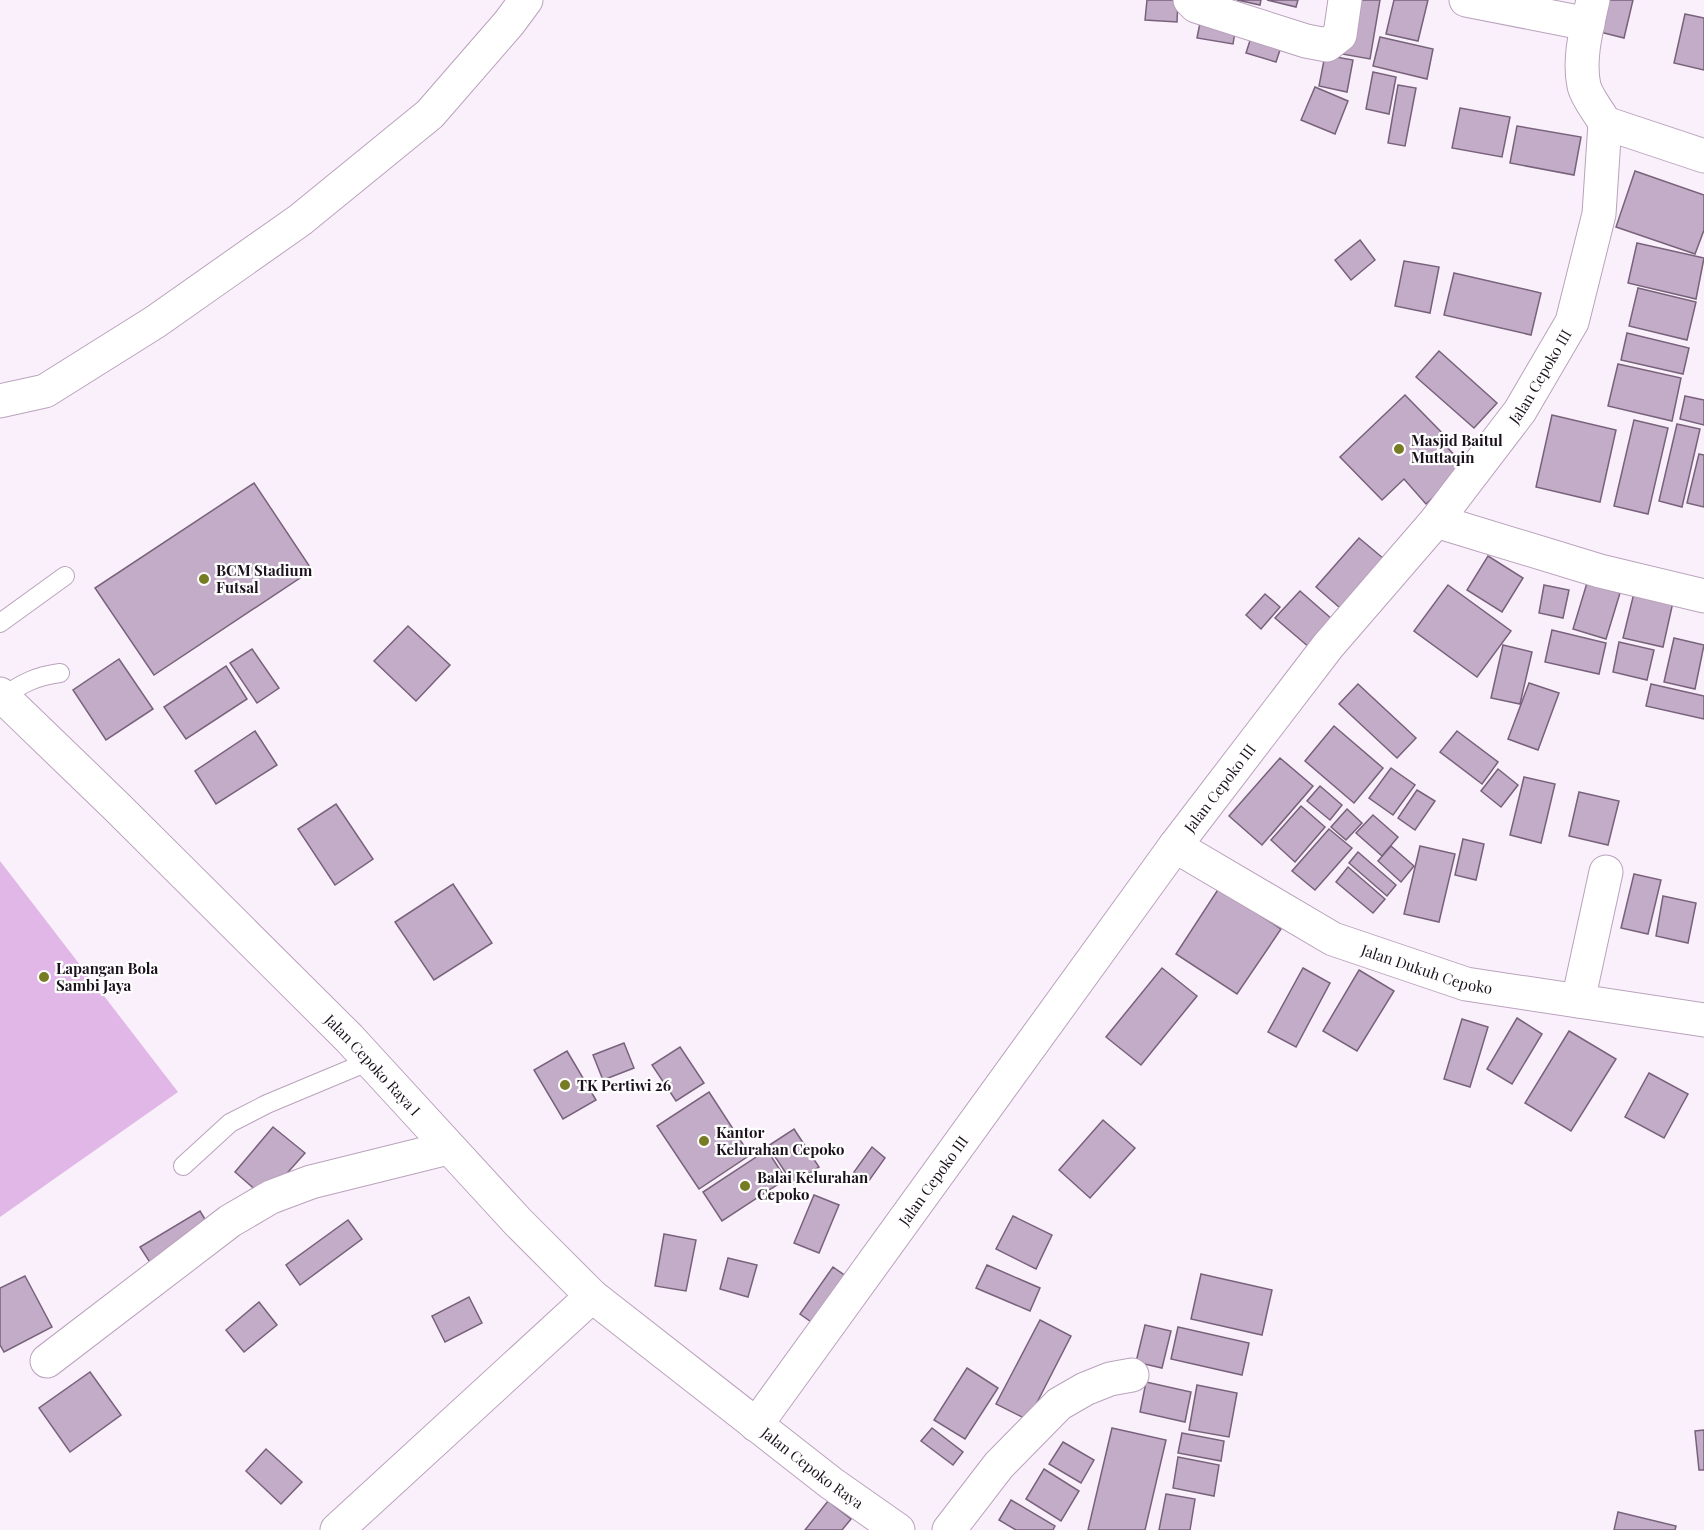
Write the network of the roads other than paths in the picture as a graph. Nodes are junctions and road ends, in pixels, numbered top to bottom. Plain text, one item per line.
1 (526, 0) edge
2 (1190, 0) edge
3 (1345, 0) edge
4 (1466, 0) edge
5 (1590, 12) edge
6 (1605, 123) junction
7 (1704, 156) edge
8 (0, 401) edge
9 (1436, 521) junction
10 (65, 576) dead end
11 (1704, 596) edge
12 (0, 623) edge
13 (60, 673) dead end
14 (1, 696) edge
15 (1175, 846) junction
16 (1606, 872) dead end
17 (1578, 1001) junction
18 (1704, 1020) edge
19 (370, 1061) junction
20 (448, 1148) junction
21 (183, 1166) dead end
22 (592, 1296) junction
23 (47, 1361) dead end
24 (1132, 1375) dead end
25 (756, 1425) junction
26 (337, 1530) edge
27 (898, 1530) edge
28 (949, 1530) edge

1 - 8 street
2 - 3 street
4 - 5 street
5 - 6 street
6 - 7 street
6 - 9 street, Jalan Cepoko III
9 - 11 street
9 - 15 street, Jalan Cepoko III
10 - 12 lane
13 - 14 lane
14 - 19 street, Jalan Cepoko Raya I
15 - 17 street, Jalan Dukuh Cepoko
15 - 25 street, Jalan Cepoko III
16 - 17 street
17 - 18 street, Jalan Dukuh Cepoko
19 - 20 street, Jalan Cepoko Raya I
19 - 21 lane
20 - 22 street, Jalan Cepoko Raya I
20 - 23 street
22 - 25 street, Jalan Cepoko Raya I
22 - 26 street
24 - 28 street
25 - 27 street, Jalan Cepoko Raya

